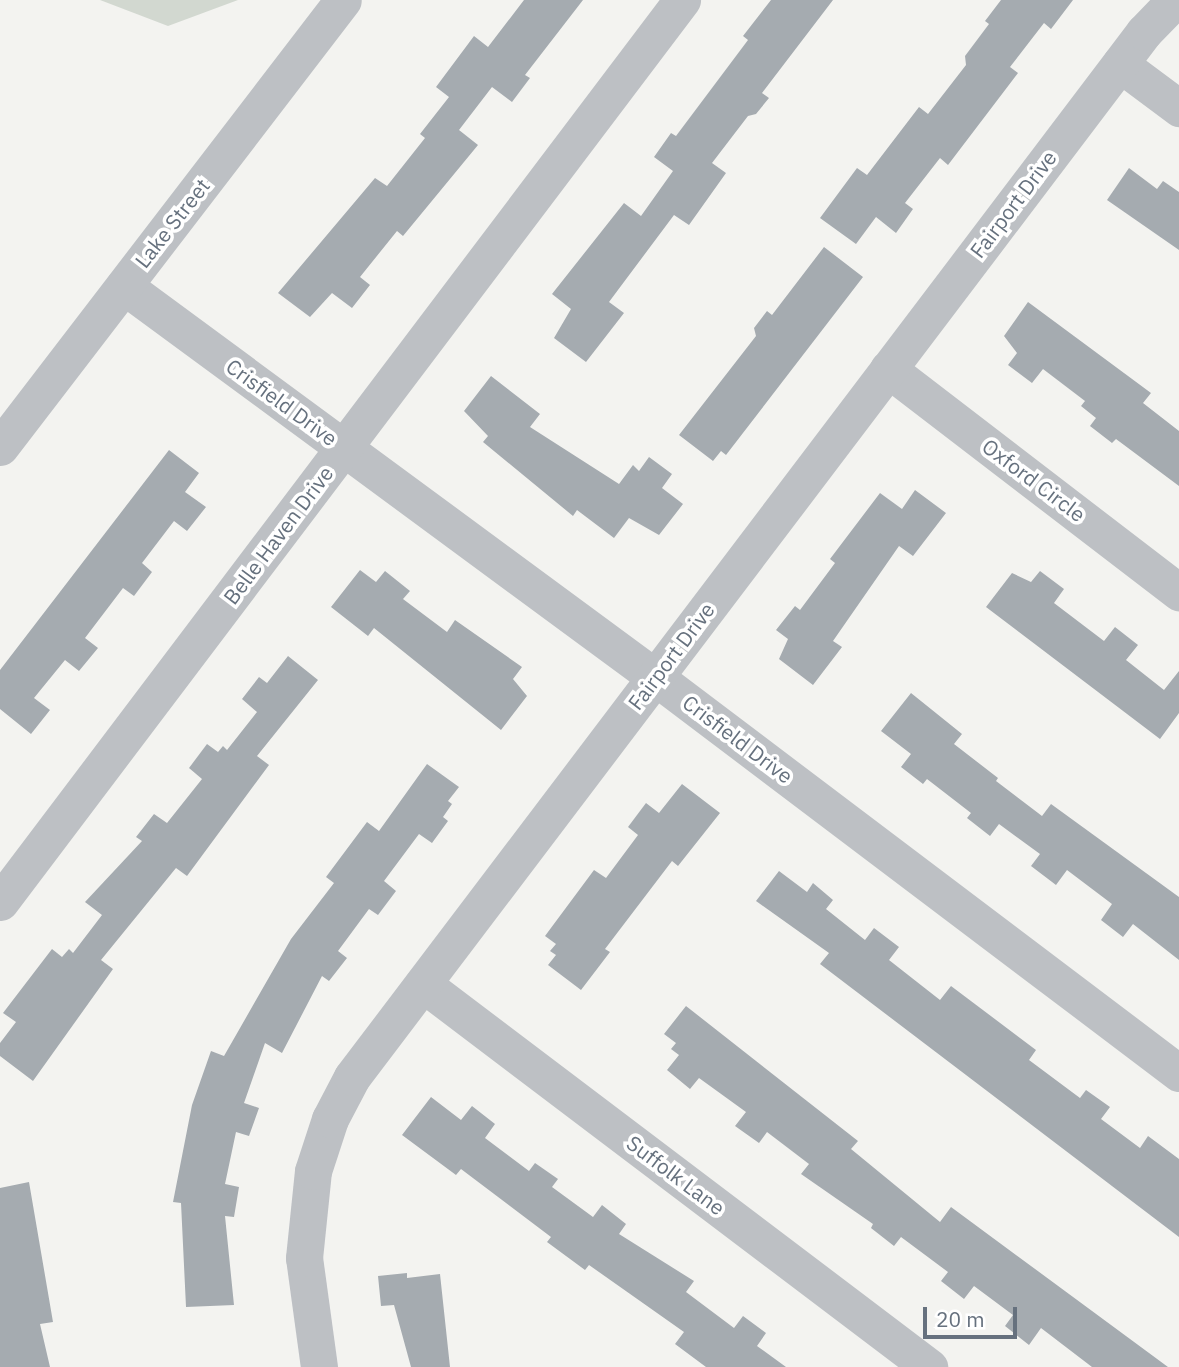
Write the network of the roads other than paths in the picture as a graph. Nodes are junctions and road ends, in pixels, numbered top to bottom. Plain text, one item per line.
1 (344, 0) edge
2 (682, 0) edge
3 (1175, 0) edge
4 (1120, 64) junction
5 (1179, 108) edge
6 (124, 286) junction
7 (888, 369) junction
8 (0, 447) edge
9 (344, 448) junction
10 (1179, 592) edge
11 (655, 677) junction
12 (0, 902) edge
13 (423, 984) junction
14 (1179, 1073) edge
15 (319, 1367) edge
16 (929, 1367) edge

1 - 6 street, Lake Street
2 - 9 street, Belle Haven Drive
3 - 4 street, Fairport Drive
4 - 5 street
4 - 7 street, Fairport Drive
6 - 8 street, Lake Street
6 - 9 street, Crisfield Drive
7 - 10 street, Oxford Circle
7 - 11 street, Fairport Drive
9 - 11 street, Crisfield Drive
9 - 12 street, Belle Haven Drive
11 - 13 street, Fairport Drive
11 - 14 street, Crisfield Drive
13 - 15 street, Fairport Drive
13 - 16 street, Suffolk Lane

